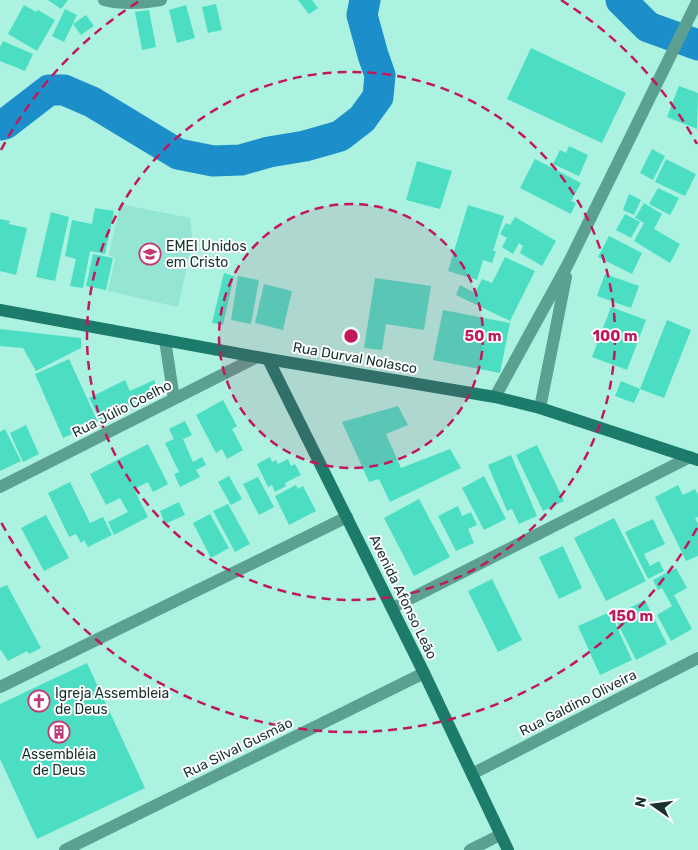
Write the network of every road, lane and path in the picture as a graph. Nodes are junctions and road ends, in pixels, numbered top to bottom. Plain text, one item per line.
1 (104, 0) edge
2 (161, 0) edge
3 (698, 0) edge
4 (568, 264) junction
5 (0, 310) edge
6 (166, 340) junction
7 (263, 358) junction
8 (495, 397) junction
9 (174, 399) junction
10 (540, 408) junction
11 (694, 459) edge
12 (0, 487) edge
13 (347, 517) junction
14 (392, 608) junction
15 (698, 658) edge
16 (424, 673) junction
17 (0, 687) edge
18 (472, 774) junction
19 (500, 835) junction
20 (65, 850) edge
21 (470, 850) edge
22 (508, 850) edge

1 - 2 street
3 - 4 street
4 - 8 street
4 - 10 street
5 - 6 street, Rua Durval Nolasco
6 - 7 street, Rua Durval Nolasco
6 - 9 street
7 - 8 street, Rua Durval Nolasco
7 - 9 street, Rua Júlio Coelho
7 - 13 street, Avenida Afonso Leão
8 - 10 street, Rua Durval Nolasco
9 - 12 street, Rua Júlio Coelho
10 - 11 street, Rua Durval Nolasco
11 - 14 street
13 - 14 street, Avenida Afonso Leão
13 - 17 street
14 - 16 street, Avenida Afonso Leão
15 - 18 street, Rua Galdino Oliveira
16 - 18 street, Avenida Afonso Leão
16 - 20 street, Rua Silval Gusmão
18 - 19 street, Avenida Afonso Leão
19 - 21 street
19 - 22 street, Avenida Afonso Leão

